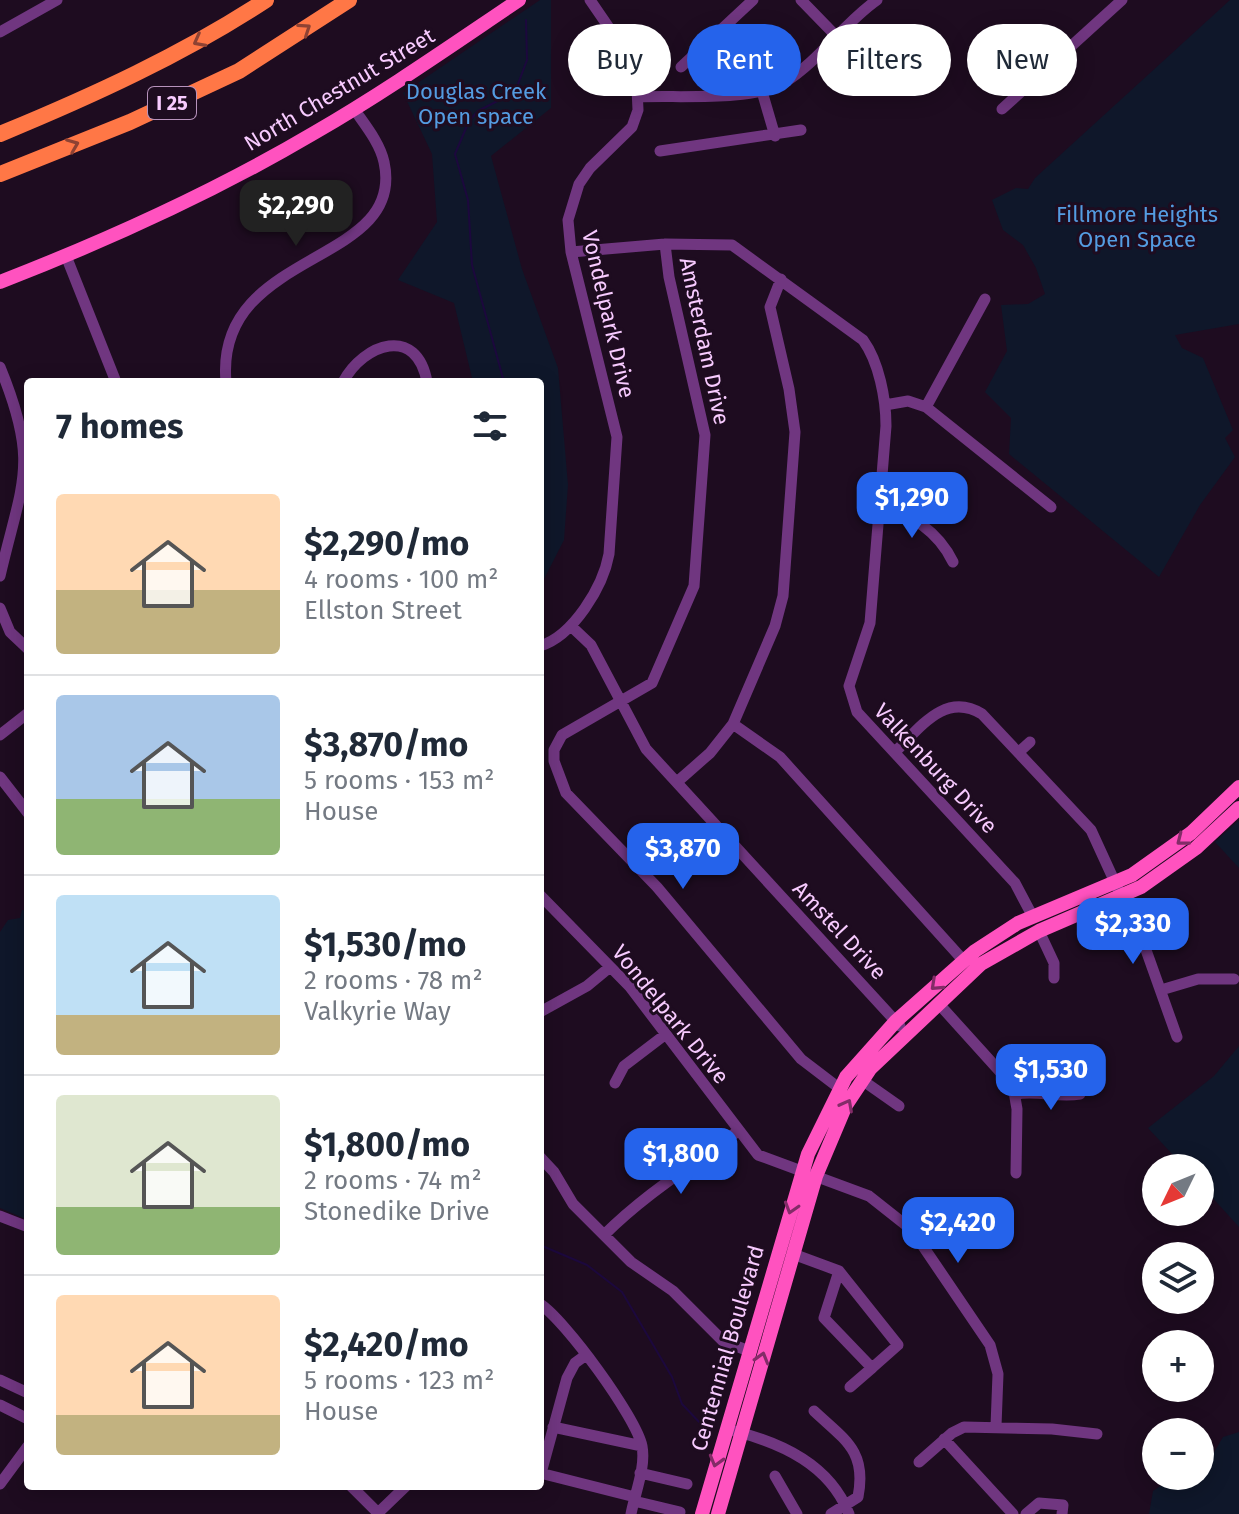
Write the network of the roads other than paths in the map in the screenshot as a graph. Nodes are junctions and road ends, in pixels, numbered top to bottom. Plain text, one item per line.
1 (57, 0) edge
2 (266, 0) edge
3 (349, 0) edge
4 (519, 0) edge
5 (590, 0) edge
6 (753, 0) edge
7 (801, 0) edge
8 (877, 0) edge
9 (1122, 0) edge
10 (824, 24) edge
11 (852, 24) edge
12 (0, 32) edge
13 (817, 56) edge
14 (681, 67) dead end
15 (801, 69) edge
16 (724, 96) edge
17 (763, 96) edge
18 (638, 97) junction
19 (354, 109) junction
20 (1002, 109) dead end
21 (801, 130) dead end
22 (0, 134) edge
23 (775, 136) junction
24 (660, 151) dead end
25 (0, 174) edge
26 (665, 244) junction
27 (571, 252) junction
28 (66, 256) junction
29 (781, 279) junction
30 (0, 282) edge
31 (985, 299) dead end
32 (0, 367) edge
33 (114, 378) edge
34 (226, 378) edge
35 (346, 378) edge
36 (426, 378) edge
37 (885, 405) junction
38 (926, 407) junction
39 (24, 447) edge
40 (24, 479) edge
41 (1051, 507) dead end
42 (879, 508) junction
43 (953, 562) dead end
44 (0, 576) edge
45 (0, 608) edge
46 (572, 627) junction
47 (544, 644) edge
48 (24, 645) edge
49 (620, 703) junction
50 (24, 716) edge
51 (733, 724) junction
52 (0, 735) edge
53 (1030, 742) dead end
54 (895, 752) junction
55 (1019, 752) junction
56 (0, 777) edge
57 (677, 782) junction
58 (1239, 787) edge
59 (24, 808) edge
60 (1239, 808) edge
61 (1119, 890) junction
62 (544, 899) edge
63 (1036, 924) junction
64 (963, 960) junction
65 (610, 967) junction
66 (1054, 978) dead end
67 (1234, 979) dead end
68 (1161, 990) junction
69 (938, 1003) junction
70 (544, 1010) edge
71 (901, 1027) junction
72 (666, 1034) junction
73 (1177, 1037) dead end
74 (862, 1080) junction
75 (615, 1083) dead end
76 (839, 1088) junction
77 (1016, 1094) junction
78 (1080, 1094) dead end
79 (899, 1106) dead end
80 (738, 1131) junction
81 (544, 1161) edge
82 (1016, 1173) dead end
83 (809, 1175) junction
84 (0, 1216) edge
85 (24, 1225) edge
86 (604, 1235) junction
87 (793, 1254) junction
88 (839, 1271) junction
89 (544, 1307) edge
90 (749, 1351) junction
91 (586, 1355) junction
92 (872, 1368) junction
93 (0, 1380) edge
94 (850, 1387) dead end
95 (24, 1391) edge
96 (0, 1405) edge
97 (814, 1411) dead end
98 (24, 1417) edge
99 (996, 1426) junction
100 (553, 1427) junction
101 (730, 1432) junction
102 (1097, 1434) dead end
103 (944, 1439) junction
104 (642, 1446) junction
105 (24, 1451) edge
106 (544, 1459) edge
107 (919, 1462) dead end
108 (640, 1473) junction
109 (544, 1474) edge
110 (775, 1476) dead end
111 (0, 1484) edge
112 (687, 1484) dead end
113 (355, 1490) edge
114 (402, 1490) edge
115 (634, 1499) junction
116 (720, 1507) edge
117 (847, 1510) edge
118 (680, 1512) dead end
119 (378, 1513) edge
120 (631, 1514) edge
121 (702, 1514) edge
122 (797, 1514) edge
123 (831, 1514) edge
124 (1013, 1514) edge
125 (1026, 1514) edge
126 (1062, 1514) edge

1 - 12 street
2 -> 22 highway, I 25
25 -> 3 highway, I 25
4 - 19 main road, North Chestnut Street
5 - 18 street
6 - 14 street
7 - 10 street
8 - 11 street
9 - 20 street
13 - 15 street
16 - 18 street
17 - 23 street
18 - 27 street, Vondelpark Drive
19 - 28 main road, North Chestnut Street
19 - 34 street
21 - 23 street
23 - 24 street
26 - 27 street, Valkenburg Drive
26 - 29 street, Valkenburg Drive
26 - 49 street, Amsterdam Drive
27 - 46 street, Vondelpark Drive
28 - 30 main road, North Chestnut Street
28 - 33 street
29 - 37 street, Valkenburg Drive
29 - 51 street
31 - 38 street
32 - 39 street
35 - 36 street
37 - 38 street
37 - 42 street, Valkenburg Drive
38 - 41 street
40 - 44 street
42 - 43 street
42 - 54 street, Valkenburg Drive
45 - 48 street
46 - 47 street
46 - 49 street, Amstel Drive
49 - 57 street, Amstel Drive
49 - 76 street, Amsterdam Drive
50 - 52 street
51 - 57 street
51 - 64 street
53 - 55 street
54 - 55 street
54 - 63 street, Valkenburg Drive
55 - 61 street
56 - 59 street
57 - 71 street, Amstel Drive
58 -> 61 main road, Centennial Boulevard
60 - 61 main road, Centennial Boulevard
61 - 63 main road, Centennial Boulevard
61 - 68 street
62 - 65 street, Vondelpark Drive
63 - 64 main road, Centennial Boulevard
63 - 66 street, Valkenburg Drive
63 - 69 main road, Centennial Boulevard
64 -> 71 main road, Centennial Boulevard
65 - 70 street
65 - 72 street, Vondelpark Drive
67 - 68 street
68 - 73 street
69 - 71 main road, Centennial Boulevard
69 - 77 street
71 - 74 main road, Centennial Boulevard
71 - 76 main road, Centennial Boulevard
72 - 75 street
72 - 80 street, Vondelpark Drive
74 - 79 street
83 -> 74 main road, Centennial Boulevard
76 - 83 main road, Centennial Boulevard
77 - 78 street
77 - 82 street
80 - 83 street, Vondelpark Drive
80 - 86 street
81 - 86 street
83 - 87 main road, Centennial Boulevard
83 -> 90 main road, Centennial Boulevard
83 - 99 street, Vondelpark Drive
84 - 85 street
86 - 90 street
87 - 88 street
101 -> 87 main road, Centennial Boulevard
88 - 92 street
88 - 92 street
89 - 91 street
90 - 101 main road, Centennial Boulevard
91 - 100 street
91 - 104 street
92 - 94 street
93 - 95 street
96 - 98 street
97 - 117 street
99 - 102 street
99 - 103 street
100 - 104 street
100 - 106 street
101 - 116 main road, Centennial Boulevard
101 - 117 street
101 -> 121 main road, Centennial Boulevard
103 - 107 street
103 - 124 street
104 - 108 street
105 - 111 street
108 - 112 street
108 - 115 street
109 - 115 street
110 - 122 street
113 - 119 street
114 - 119 street
115 - 118 street
115 - 120 street
117 - 123 street
125 - 126 street

